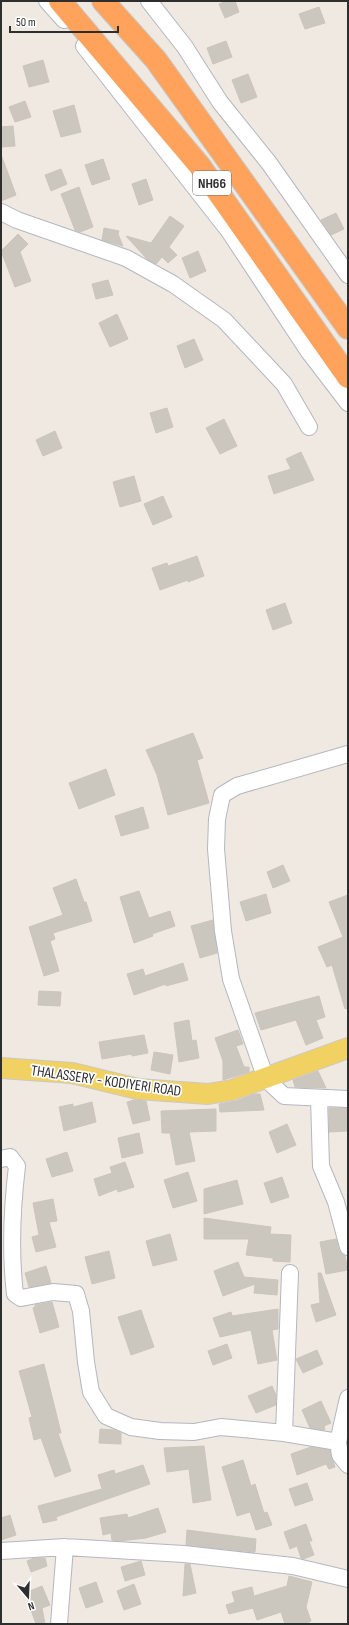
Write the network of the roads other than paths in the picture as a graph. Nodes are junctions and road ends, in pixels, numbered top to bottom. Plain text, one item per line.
1 (47, 1) edge
2 (60, 1) edge
3 (103, 1) edge
4 (149, 1) edge
5 (1, 212) edge
6 (348, 275) edge
7 (348, 328) edge
8 (348, 377) edge
9 (348, 403) edge
10 (309, 427) dead end
11 (348, 754) edge
12 (348, 1048) edge
13 (1, 1068) edge
14 (266, 1079) junction
15 (319, 1098) junction
16 (348, 1098) edge
17 (1, 1159) edge
18 (348, 1247) edge
19 (290, 1273) dead end
20 (348, 1398) edge
21 (284, 1433) junction
22 (338, 1442) junction
23 (348, 1465) edge
24 (65, 1547) junction
25 (1, 1551) edge
26 (348, 1579) edge
27 (59, 1624) edge

1 - 9 street
2 - 8 highway, NH66
3 - 7 highway, NH66
4 - 6 street
5 - 10 street
11 - 14 street
12 - 14 main road, THALASSERY - KODIYERI ROAD
13 - 14 main road, THALASSERY - KODIYERI ROAD
14 - 15 street
15 - 16 street
15 - 18 street
17 - 21 street
19 - 21 street
20 - 22 street
21 - 22 street
22 - 23 street
24 - 25 street
24 - 26 street
24 - 27 street

